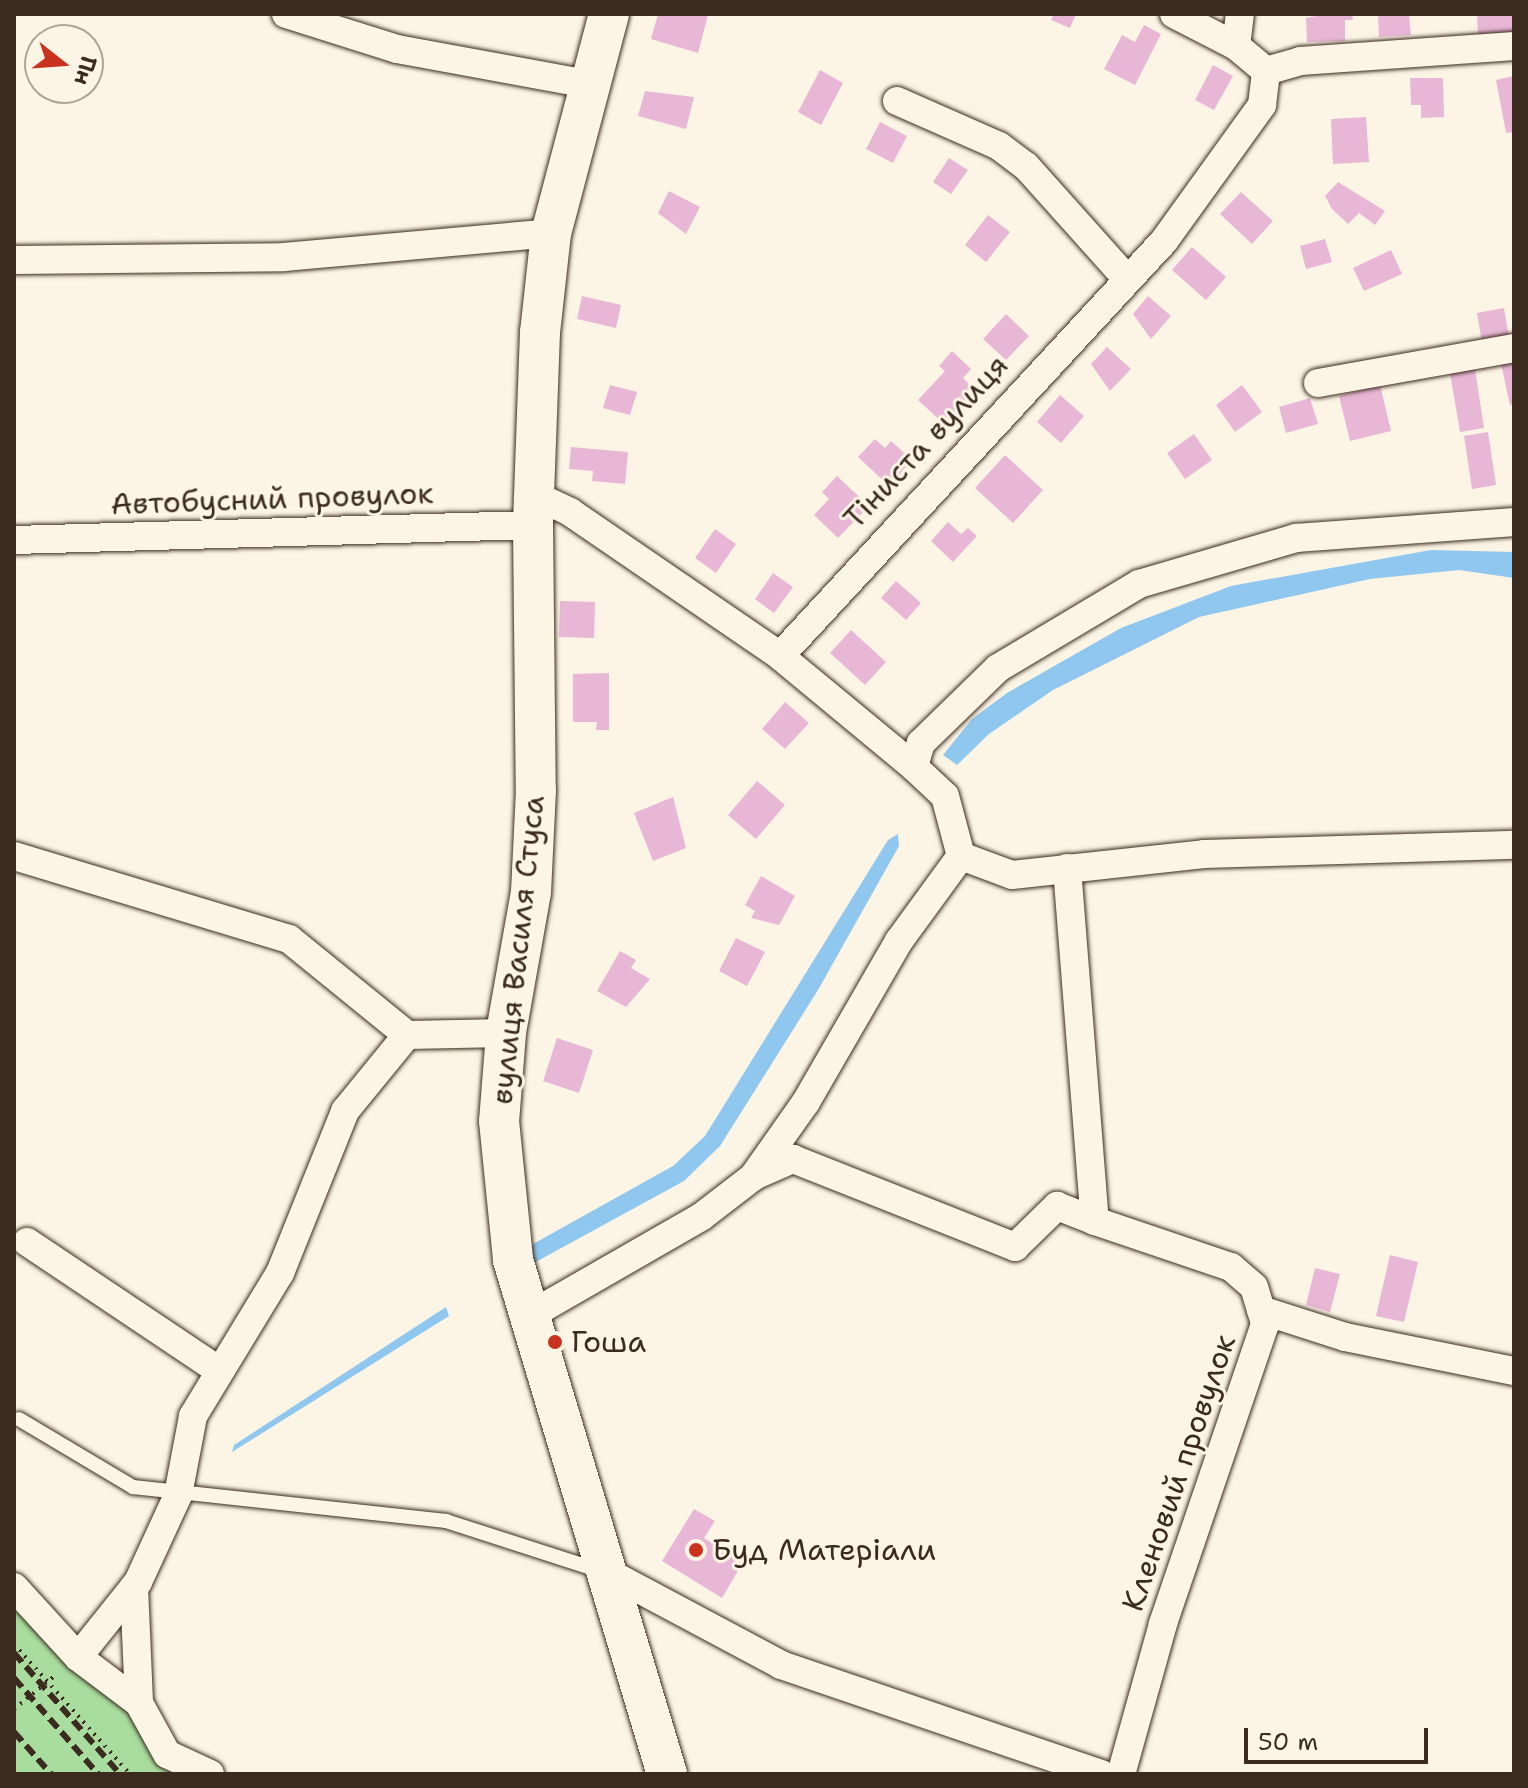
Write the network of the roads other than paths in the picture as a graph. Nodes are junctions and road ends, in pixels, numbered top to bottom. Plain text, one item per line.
1 (286, 14) edge
2 (609, 14) edge
3 (1174, 14) edge
4 (1240, 14) edge
5 (1236, 46) junction
6 (1514, 46) edge
7 (1266, 71) junction
8 (588, 84) junction
9 (897, 101) dead end
10 (551, 233) junction
11 (14, 260) edge
12 (1126, 278) junction
13 (1514, 348) edge
14 (1318, 383) dead end
15 (533, 510) junction
16 (1514, 522) edge
17 (14, 540) edge
18 (780, 656) junction
19 (914, 767) junction
20 (1514, 845) edge
21 (14, 856) edge
22 (961, 856) junction
23 (1067, 868) junction
24 (506, 1033) junction
25 (407, 1035) junction
26 (753, 1177) junction
27 (1095, 1221) junction
28 (27, 1242) dead end
29 (527, 1308) junction
30 (1261, 1310) junction
31 (220, 1371) junction
32 (1514, 1371) edge
33 (19, 1419) dead end
34 (178, 1495) junction
35 (609, 1573) junction
36 (14, 1587) edge
37 (134, 1587) junction
38 (78, 1657) junction
39 (139, 1703) junction
40 (210, 1774) edge
41 (667, 1774) edge
42 (1102, 1774) edge
43 (1121, 1774) edge

1 - 8 street
2 - 8 main road, вулиця Василя Стуса
3 - 5 street
4 - 5 street
5 - 7 street
6 - 7 street
7 - 12 street, Тіниста вулиця
8 - 10 main road, вулиця Василя Стуса
9 - 12 street
10 - 11 street
10 - 15 main road, вулиця Василя Стуса
12 - 18 street, Тіниста вулиця
13 - 14 street
15 - 17 street, Автобусний провулок
15 - 18 street
15 - 24 main road, вулиця Василя Стуса
16 - 19 street
18 - 19 street
19 - 22 street
20 - 23 street
21 - 25 street
22 - 23 street
22 - 26 street
23 - 27 street
24 - 25 street
24 - 29 main road, вулиця Василя Стуса
25 - 31 street
26 - 27 street, Кленовий провулок
26 - 29 street
27 - 30 street, Кленовий провулок
28 - 31 street
29 - 35 main road, вулиця Василя Стуса
30 - 32 street
30 - 43 street, Кленовий провулок
31 - 34 street
33 - 34 lane
34 - 35 lane
34 - 37 street
35 - 41 main road, вулиця Василя Стуса
35 - 42 street
36 - 38 street
37 - 38 street
37 - 39 street
38 - 39 street
39 - 40 street

